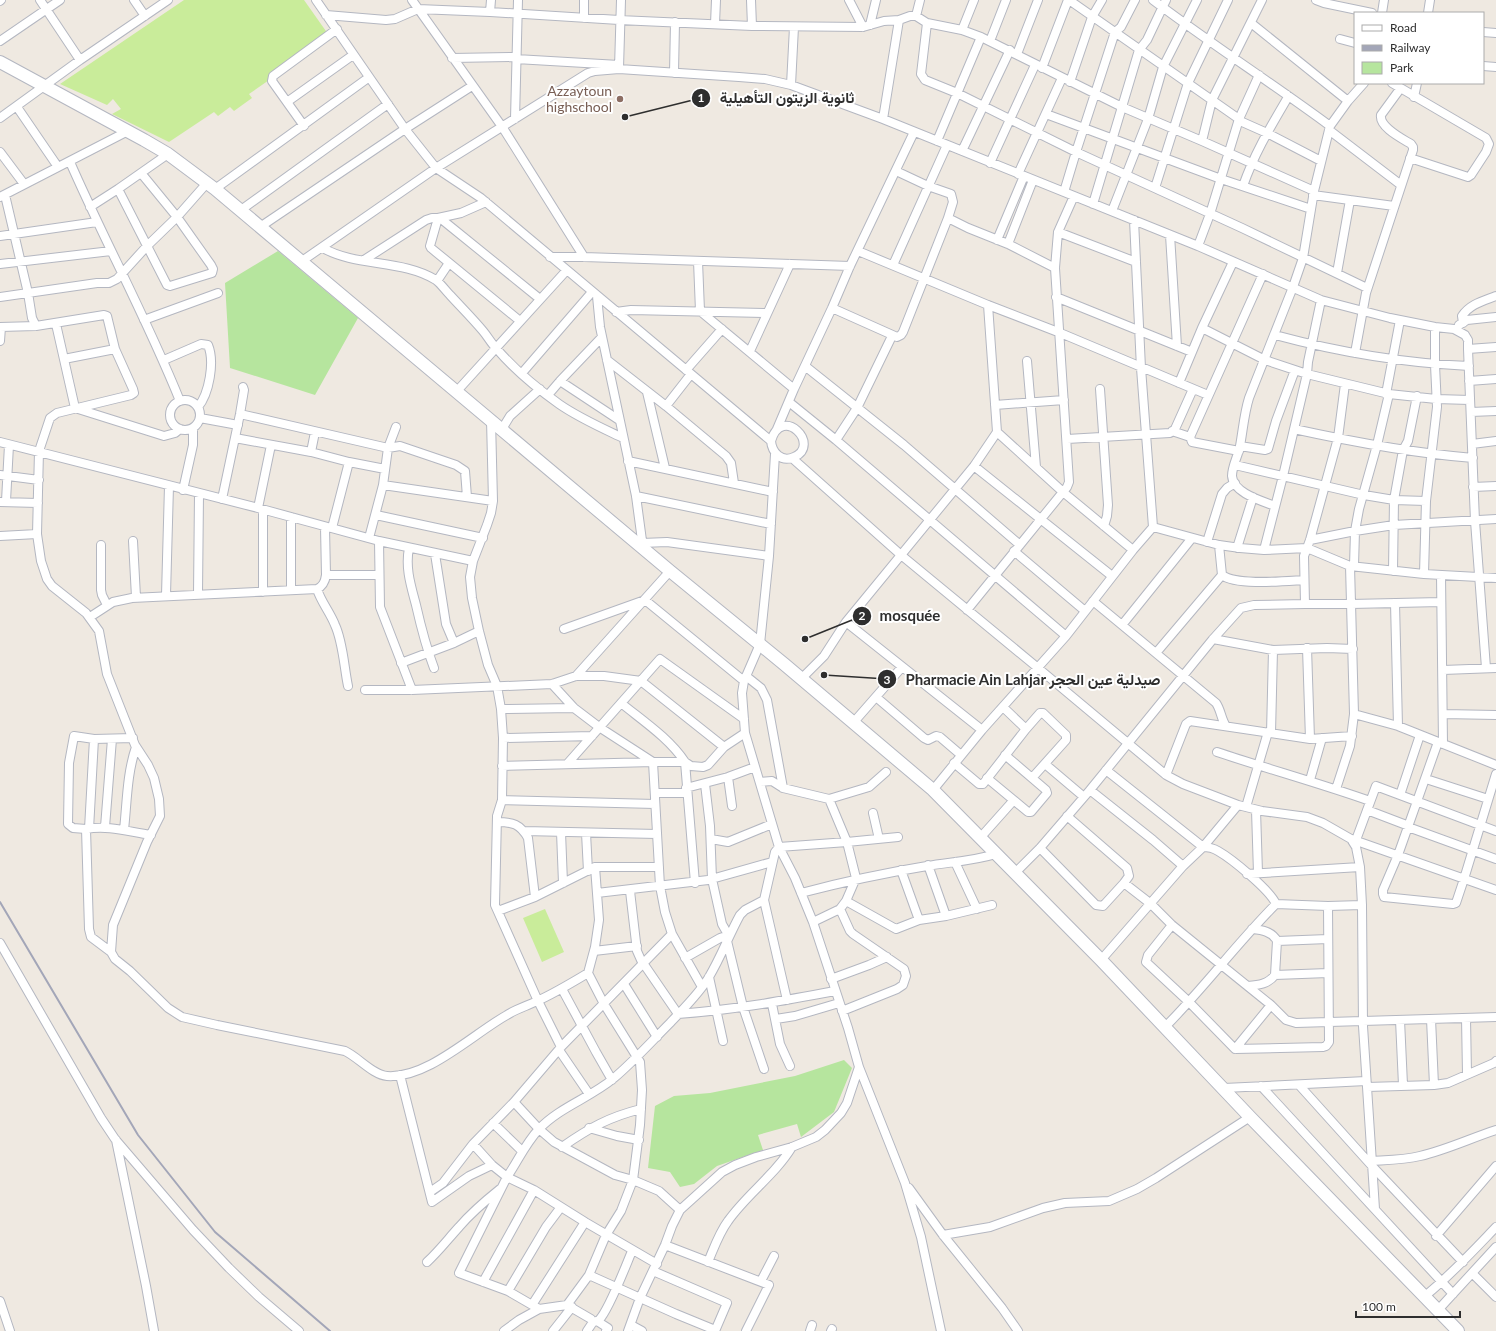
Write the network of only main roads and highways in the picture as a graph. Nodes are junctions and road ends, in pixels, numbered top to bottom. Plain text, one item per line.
1 (0, 62) edge
2 (1458, 1331) edge

1 - 2 main road

